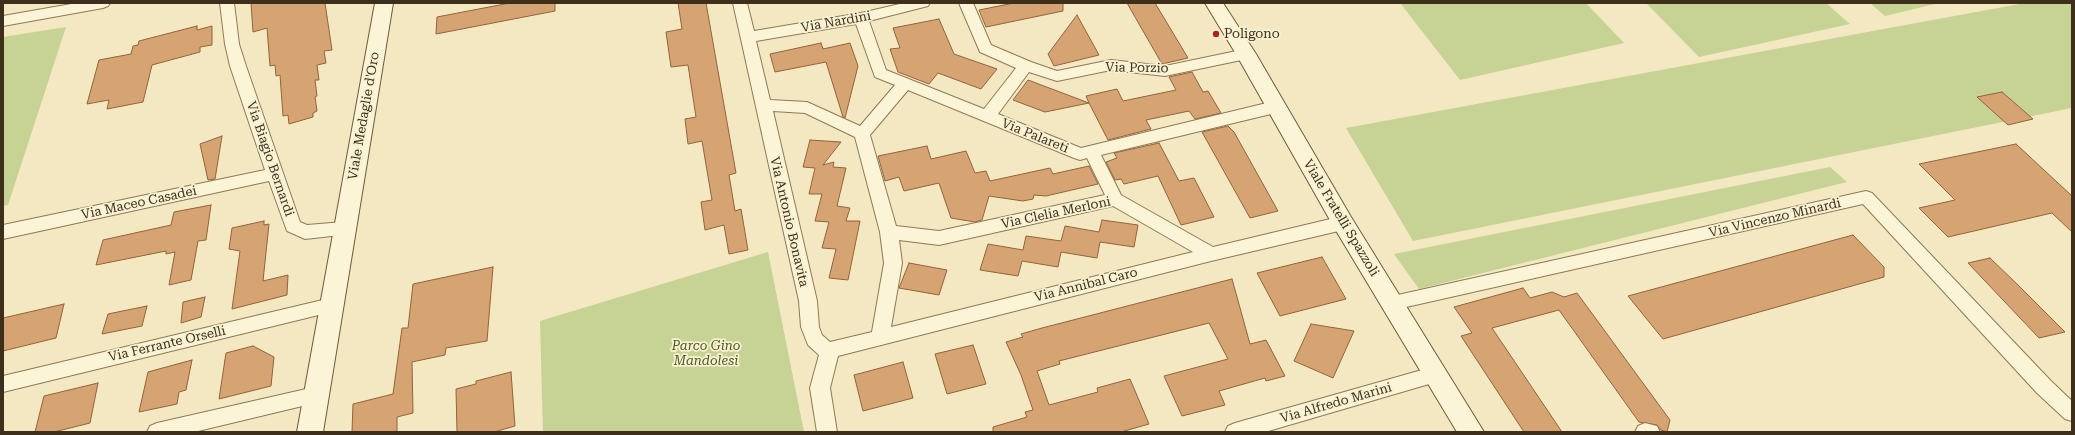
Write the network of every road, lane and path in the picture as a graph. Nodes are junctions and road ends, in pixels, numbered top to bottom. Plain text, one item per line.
1 (103, 3) edge
2 (227, 3) edge
3 (384, 3) edge
4 (740, 3) edge
5 (923, 3) edge
6 (966, 3) edge
7 (1214, 3) edge
8 (861, 18) junction
9 (3, 21) edge
10 (748, 37) junction
11 (1246, 54) junction
12 (1026, 66) junction
13 (905, 84) junction
14 (762, 104) junction
15 (1275, 107) junction
16 (987, 116) junction
17 (862, 134) junction
18 (1092, 152) junction
19 (274, 174) junction
20 (1115, 199) junction
21 (1343, 223) junction
22 (344, 229) junction
23 (3, 232) edge
24 (889, 232) junction
25 (1211, 254) junction
26 (1393, 303) junction
27 (331, 305) junction
28 (880, 337) junction
29 (830, 350) junction
30 (1436, 374) junction
31 (3, 384) edge
32 (315, 395) junction
33 (2072, 413) edge
34 (157, 432) edge
35 (310, 432) edge
36 (827, 432) edge
37 (1235, 432) edge
38 (1471, 432) edge
39 (1645, 432) edge
40 (1650, 432) edge

1 - 9 street
2 - 19 street, Via Biagio Bernardi
3 - 22 street, Viale Medaglie d'Oro
4 - 10 street, Via Antonio Bonavita
5 - 8 street, Via Nardini
6 - 12 street, Via Porzio
7 - 11 street, Viale Fratelli Spazzoli
8 - 10 street, Via Nardini
8 - 13 street, Via Palareti
10 - 14 street, Via Antonio Bonavita
11 - 12 street, Via Porzio
11 - 15 street, Viale Fratelli Spazzoli
12 - 16 street
13 - 16 street, Via Palareti
13 - 17 street
14 - 17 street
14 - 29 street, Via Antonio Bonavita
15 - 18 street, Via Palareti
15 - 21 street, Viale Fratelli Spazzoli
16 - 18 street, Via Palareti
17 - 24 street
18 - 20 street
19 - 22 street, Via Biagio Bernardi
19 - 23 street, Via Maceo Casadei
20 - 24 street, Via Clelia Merloni
20 - 25 street, Via Clelia Merloni
21 - 25 street, Via Annibal Caro
21 - 26 street, Viale Fratelli Spazzoli
22 - 27 street
24 - 28 street
25 - 28 street, Via Annibal Caro
26 - 30 street, Viale Fratelli Spazzoli
26 - 33 street, Via Vincenzo Minardi
27 - 31 street, Via Ferrante Orselli
27 - 32 street
28 - 29 street, Via Annibal Caro
29 - 36 street
30 - 37 street, Via Alfredo Marini
30 - 38 street, Viale Fratelli Spazzoli
32 - 34 street
32 - 35 street
39 - 40 street

